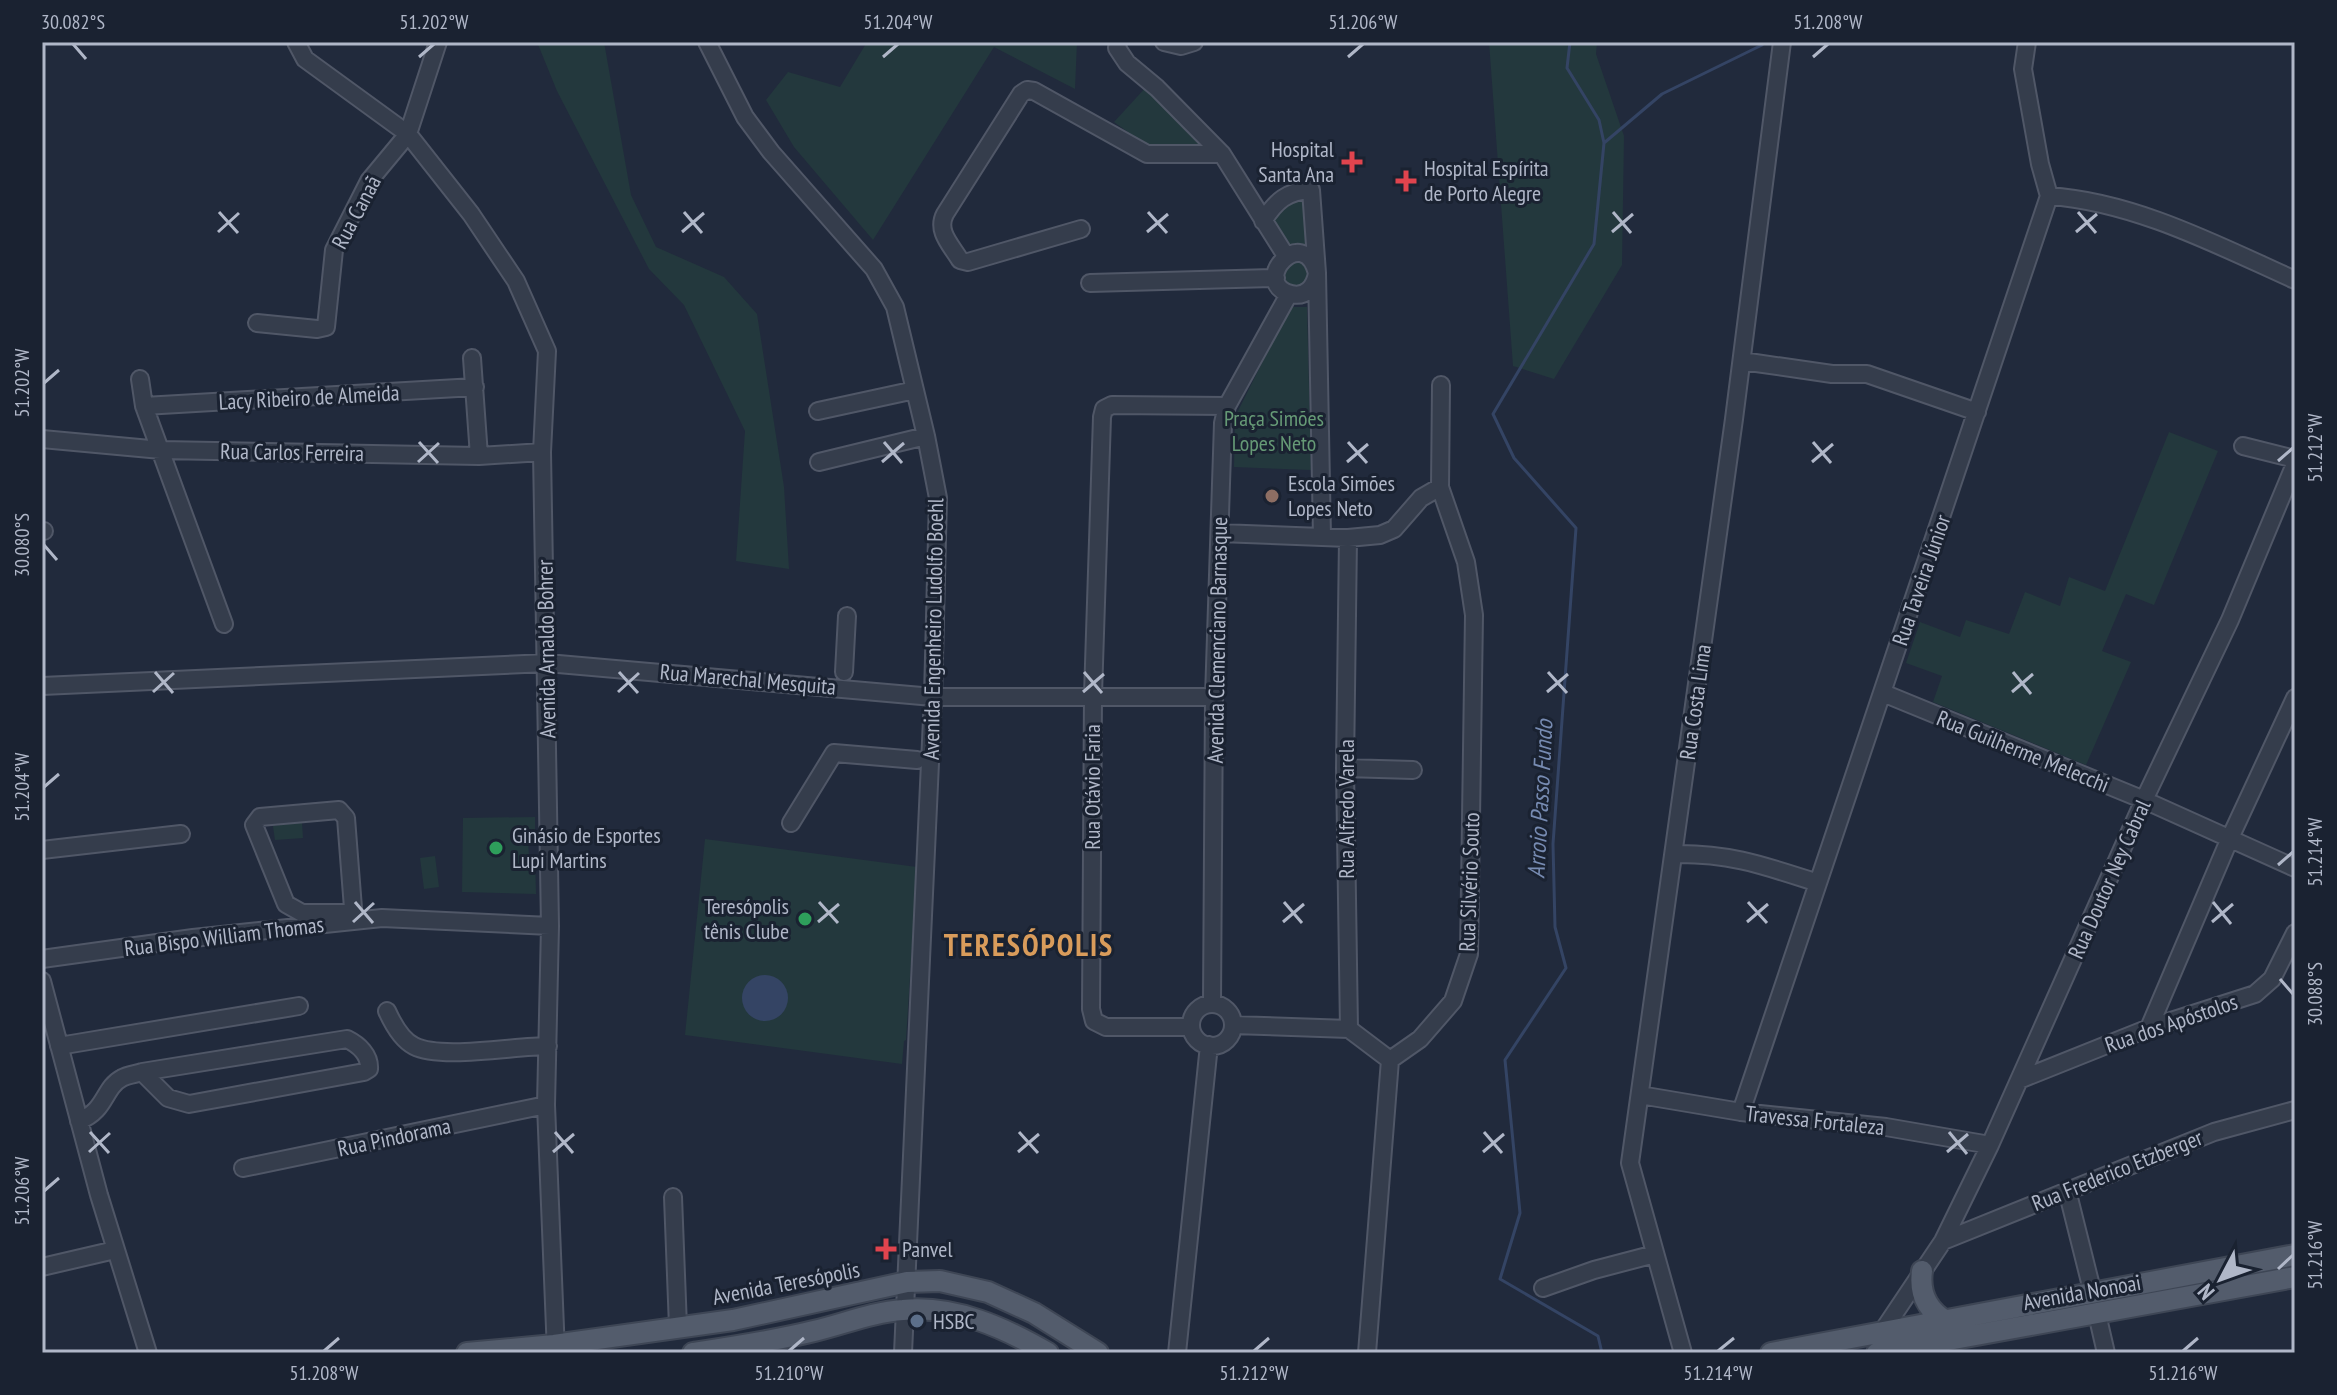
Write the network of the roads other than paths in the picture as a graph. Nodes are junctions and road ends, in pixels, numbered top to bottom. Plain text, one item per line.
1 (296, 42) edge
2 (438, 42) edge
3 (707, 42) edge
4 (1118, 42) edge
5 (1164, 42) edge
6 (1194, 42) edge
7 (2027, 42) edge
8 (1782, 43) edge
9 (408, 134) junction
10 (1222, 154) junction
11 (2049, 196) junction
12 (1263, 221) junction
13 (1081, 229) dead end
14 (1286, 256) junction
15 (1317, 273) junction
16 (1276, 278) junction
17 (2295, 280) edge
18 (1090, 283) dead end
19 (1289, 294) junction
20 (257, 323) dead end
21 (472, 358) dead end
22 (1742, 361) junction
23 (140, 379) dead end
24 (1441, 385) dead end
25 (475, 387) junction
26 (915, 390) junction
27 (144, 406) junction
28 (1227, 406) junction
29 (818, 411) dead end
30 (1977, 412) junction
31 (926, 436) junction
32 (42, 439) edge
33 (2243, 446) dead end
34 (161, 450) junction
35 (542, 452) junction
36 (479, 456) junction
37 (2295, 461) edge
38 (819, 462) dead end
39 (1440, 487) junction
40 (1220, 533) junction
41 (1322, 537) junction
42 (1348, 538) junction
43 (847, 616) dead end
44 (224, 624) dead end
45 (547, 663) junction
46 (844, 672) dead end
47 (42, 686) edge
48 (1883, 693) junction
49 (1093, 695) junction
50 (933, 697) junction
51 (1214, 697) junction
52 (2295, 698) edge
53 (917, 760) dead end
54 (1345, 768) junction
55 (1413, 770) dead end
56 (2144, 800) junction
57 (791, 823) dead end
58 (181, 834) dead end
59 (2230, 838) junction
60 (42, 850) edge
61 (1674, 854) junction
62 (2295, 868) edge
63 (1818, 883) junction
64 (354, 917) junction
65 (550, 926) junction
66 (2295, 933) edge
67 (42, 959) edge
68 (42, 981) edge
69 (1212, 1003) junction
70 (299, 1006) dead end
71 (387, 1011) dead end
72 (1233, 1025) junction
73 (1191, 1027) junction
74 (2149, 1028) junction
75 (1349, 1029) junction
76 (1209, 1045) junction
77 (59, 1046) junction
78 (548, 1046) junction
79 (1390, 1060) junction
80 (142, 1072) junction
81 (2019, 1080) junction
82 (1640, 1095) junction
83 (546, 1105) junction
84 (2295, 1110) edge
85 (1741, 1112) junction
86 (79, 1121) junction
87 (1990, 1145) junction
88 (243, 1168) dead end
89 (2067, 1190) junction
90 (673, 1197) dead end
91 (1943, 1241) junction
92 (115, 1250) junction
93 (1655, 1254) junction
94 (2295, 1255) edge
95 (42, 1267) edge
96 (2295, 1277) edge
97 (1916, 1279) junction
98 (907, 1282) junction
99 (1543, 1288) dead end
100 (2095, 1304) junction
101 (906, 1309) junction
102 (1946, 1321) junction
103 (678, 1327) junction
104 (1874, 1334) junction
105 (555, 1349) edge
106 (148, 1353) edge
107 (467, 1353) edge
108 (693, 1353) edge
109 (903, 1353) edge
110 (1048, 1353) edge
111 (1098, 1353) edge
112 (1177, 1353) edge
113 (1367, 1353) edge
114 (1683, 1353) edge
115 (1771, 1353) edge
116 (1849, 1353) edge
117 (1877, 1353) edge
118 (2106, 1353) edge

1 - 9 street, Avenida Arnaldo Bohrer
2 - 9 street, Rua Canaã
3 - 26 street, Avenida Engenheiro Ludolfo Boehl
4 - 10 street
5 - 6 street
7 - 11 street
8 - 22 street, Rua Costa Lima
9 - 20 street, Rua Canaã
9 - 35 street, Avenida Arnaldo Bohrer
10 - 12 street
10 - 13 street
11 - 17 street
11 - 30 street, Rua Taveira Júnior
12 - 14 street
12 - 15 street
14 - 15 street
14 - 16 street
15 - 19 street
15 - 41 street
16 - 18 street
16 - 19 street
19 - 28 street, Avenida Clemenciano Barnasque
21 - 25 street
22 - 30 street
22 - 61 street, Rua Costa Lima
23 - 27 street
24 - 39 street, Rua Silvério Souto
25 - 27 street, Lacy Ribeiro de Almeida
25 - 36 street
26 - 29 street
26 - 31 street, Avenida Engenheiro Ludolfo Boehl
27 - 34 street
28 - 40 street, Avenida Clemenciano Barnasque
28 - 49 street, Rua Otávio Faria
30 - 48 street, Rua Taveira Júnior
31 - 38 street
31 - 50 street, Avenida Engenheiro Ludolfo Boehl
32 - 34 street, Rua Carlos Ferreira
33 - 37 street
34 - 36 street, Rua Carlos Ferreira
34 - 44 street
35 - 36 street, Rua Carlos Ferreira
35 - 45 street, Avenida Arnaldo Bohrer
37 - 56 street, Rua Doutor Ney Cabral
39 - 42 street
39 - 79 street, Rua Silvério Souto
40 - 41 street
40 - 51 street, Avenida Clemenciano Barnasque
41 - 42 street
42 - 54 street, Rua Alfredo Varela
43 - 46 street
45 - 47 street, Rua Marechal Mesquita
45 - 50 street, Rua Marechal Mesquita
45 - 65 street, Avenida Arnaldo Bohrer
48 - 56 street, Rua Guilherme Melecchi
48 - 63 street, Rua Taveira Júnior
49 - 50 street, Rua Marechal Mesquita
49 - 51 street, Rua Marechal Mesquita
49 - 73 street, Rua Otávio Faria
50 - 98 street, Avenida Engenheiro Ludolfo Boehl
51 - 69 street, Avenida Clemenciano Barnasque
52 - 59 street
53 - 57 street
54 - 55 street
54 - 75 street, Rua Alfredo Varela
56 - 59 street, Rua Guilherme Melecchi
56 - 81 street, Rua Doutor Ney Cabral
58 - 60 street
59 - 62 street, Rua Guilherme Melecchi
59 - 74 street
61 - 63 street
61 - 82 street, Rua Costa Lima
63 - 85 street, Rua Taveira Júnior
64 - 64 street
64 - 65 street, Rua Bispo William Thomas
64 - 67 street, Rua Bispo William Thomas
65 - 78 street, Avenida Arnaldo Bohrer
66 - 74 street, Rua dos Apóstolos
68 - 77 street
69 - 72 street
69 - 73 street
70 - 77 street
71 - 78 street
72 - 75 street
72 - 76 street
73 - 76 street
74 - 81 street, Rua dos Apóstolos
75 - 79 street
76 - 112 street
77 - 86 street
78 - 83 street, Avenida Arnaldo Bohrer
79 - 113 street
80 - 80 street
80 - 86 street
81 - 87 street, Rua Doutor Ney Cabral
82 - 85 street, Travessa Fortaleza
82 - 93 street, Rua Costa Lima
83 - 88 street, Rua Pindorama
83 - 105 street, Avenida Arnaldo Bohrer
84 - 89 street, Rua Frederico Etzberger
85 - 87 street, Travessa Fortaleza
86 - 92 street
87 - 91 street, Rua Doutor Ney Cabral
89 - 91 street, Rua Frederico Etzberger
89 - 100 street
90 - 103 street
91 - 97 street, Rua Doutor Ney Cabral
92 - 95 street
92 - 106 street
93 - 99 street
93 - 114 street, Rua Costa Lima
94 - 100 main road, Avenida Nonoai
96 - 100 main road, Avenida Nonoai
97 - 102 main road
97 - 104 street, Rua Doutor Ney Cabral
98 - 101 street, Avenida Engenheiro Ludolfo Boehl
98 - 103 main road, Avenida Teresópolis
98 - 111 main road, Avenida Teresópolis
100 - 102 main road, Avenida Nonoai
100 - 117 main road, Avenida Nonoai
100 - 118 street
101 - 108 main road
101 - 109 street, Avenida Engenheiro Ludolfo Boehl
101 - 110 main road
102 - 104 main road, Avenida Nonoai
103 - 105 main road, Avenida Teresópolis
104 - 115 main road
104 - 116 main road
105 - 107 main road, Avenida Teresópolis

